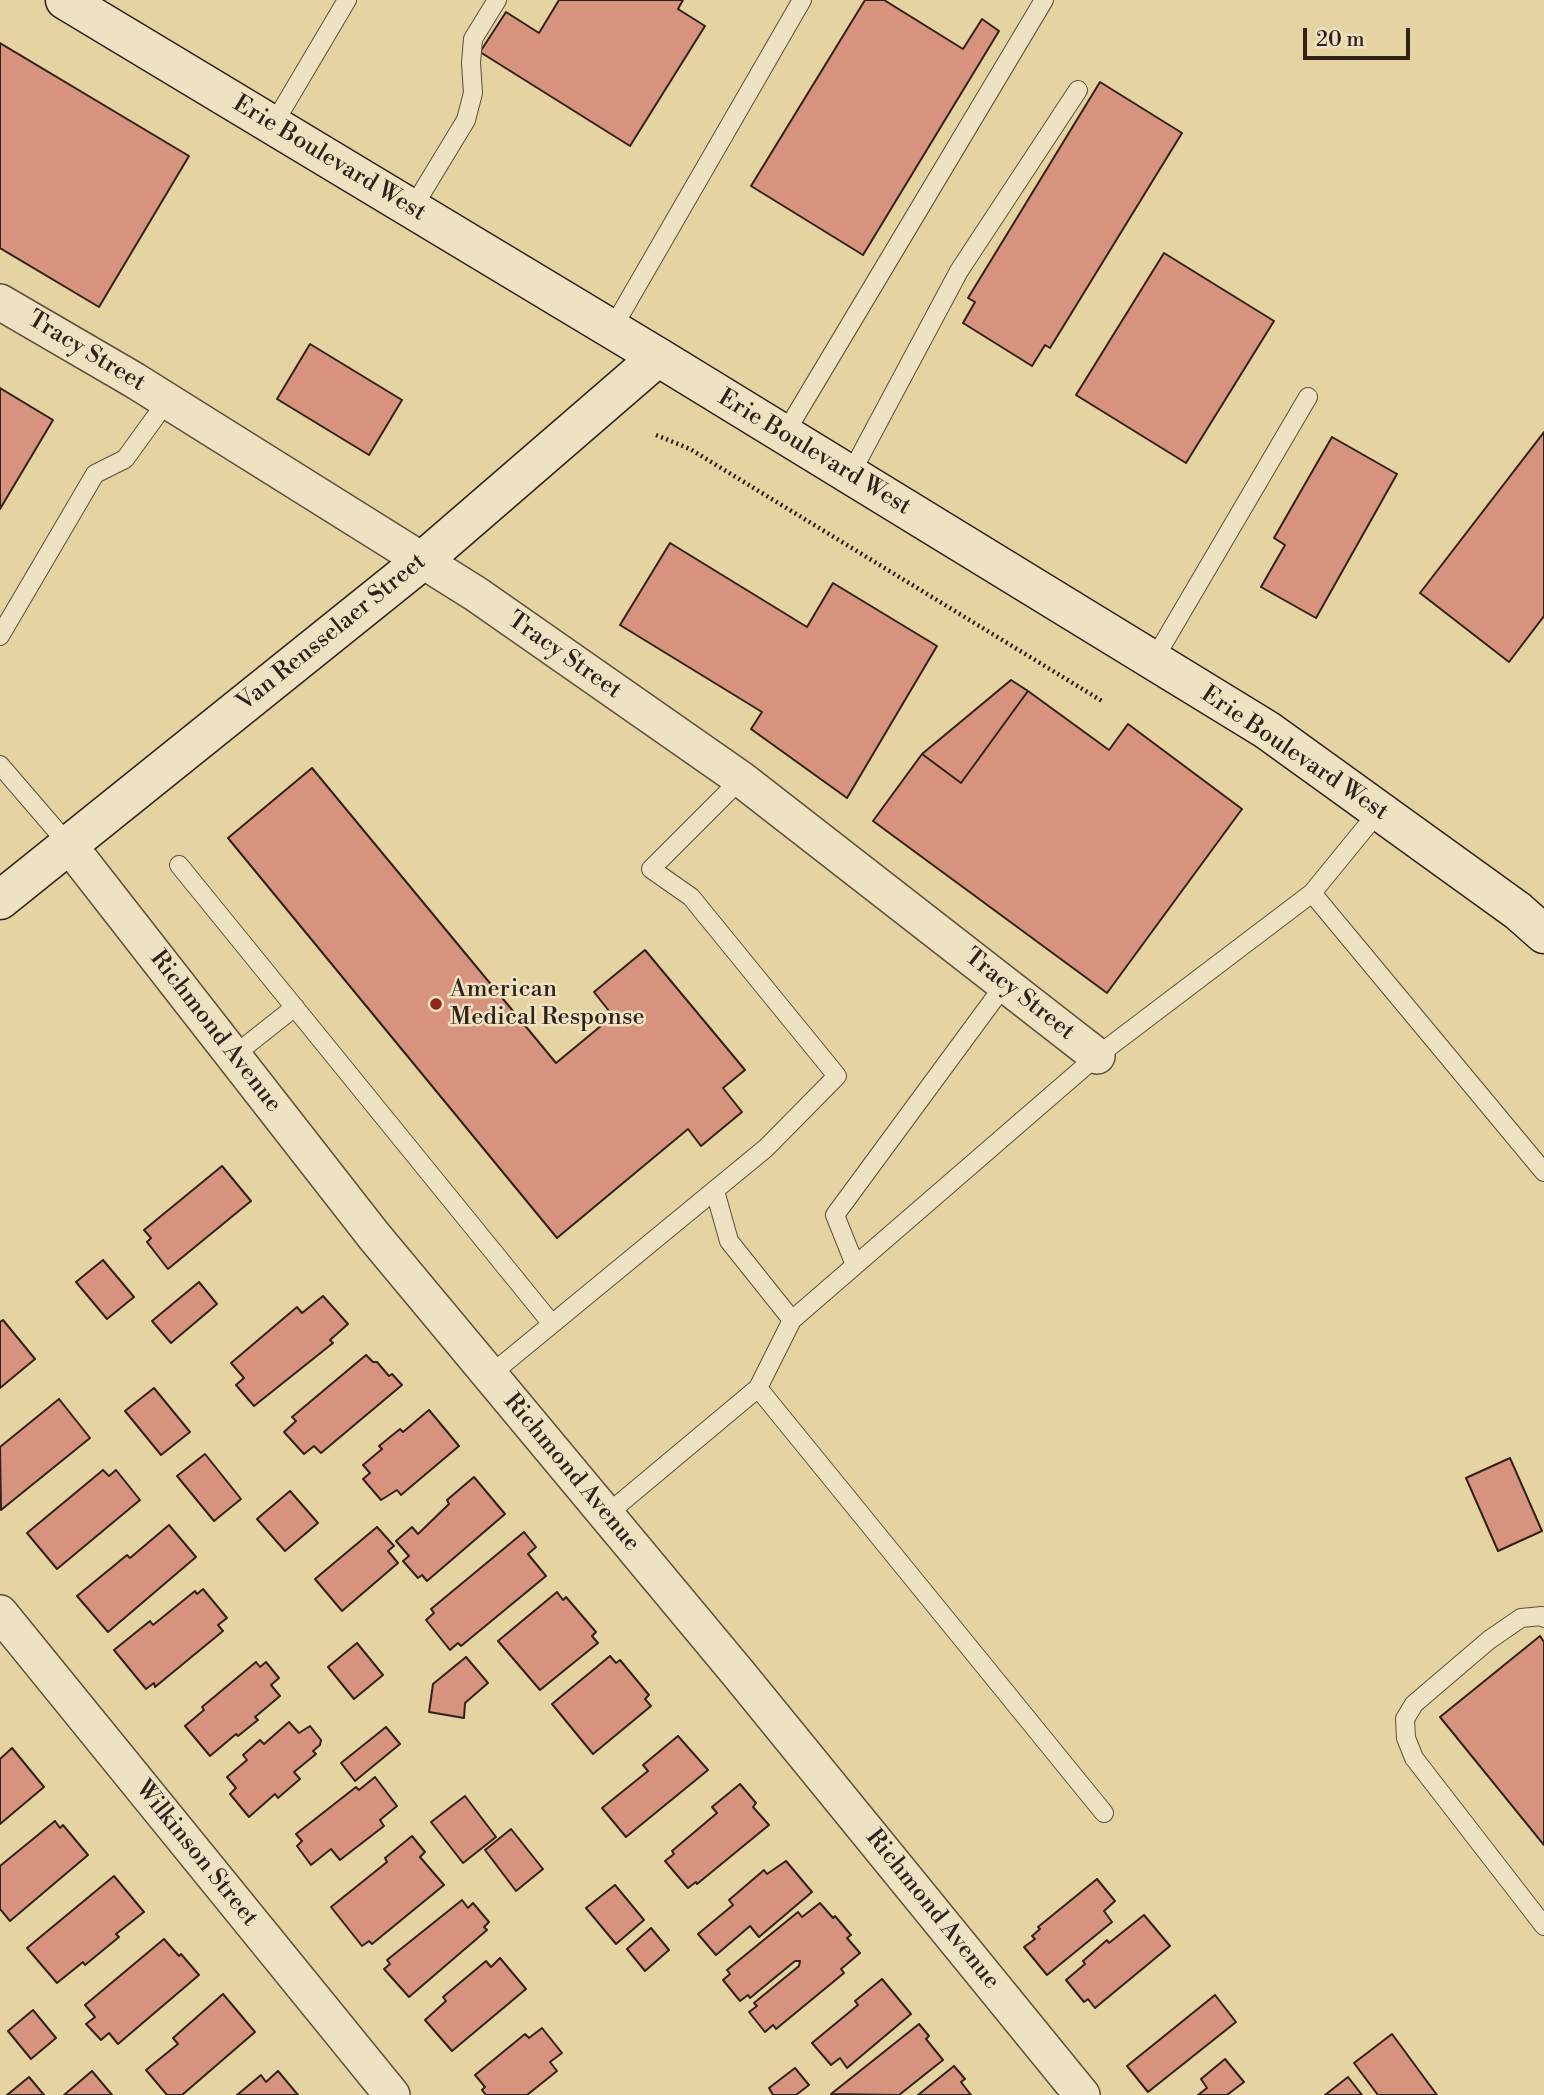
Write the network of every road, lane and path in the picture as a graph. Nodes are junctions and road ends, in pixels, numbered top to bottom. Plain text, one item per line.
1 (65, 0) edge
2 (347, 0) edge
3 (497, 0) edge
4 (802, 0) edge
5 (1044, 0) edge
6 (1077, 90) dead end
7 (273, 125) junction
8 (412, 209) junction
9 (0, 302) edge
10 (612, 329) junction
11 (658, 357) junction
12 (1308, 397) dead end
13 (167, 401) junction
14 (656, 435) dead end
15 (783, 435) junction
16 (850, 475) junction
17 (422, 561) junction
18 (0, 636) edge
19 (1153, 661) junction
20 (1102, 701) dead end
21 (0, 765) edge
22 (741, 779) junction
23 (1379, 811) junction
24 (68, 844) junction
25 (179, 865) dead end
26 (1312, 893) junction
27 (0, 900) edge
28 (1544, 934) edge
29 (1005, 984) junction
30 (295, 1007) junction
31 (233, 1056) junction
32 (1097, 1056) junction
33 (1544, 1172) edge
34 (715, 1191) junction
35 (855, 1265) junction
36 (792, 1320) junction
37 (552, 1324) junction
38 (490, 1375) junction
39 (758, 1388) junction
40 (606, 1515) junction
41 (0, 1613) edge
42 (1544, 1618) edge
43 (1104, 1813) dead end
44 (1544, 1926) edge
45 (392, 2095) edge
46 (1082, 2095) edge

1 - 7 main road, Erie Boulevard West
2 - 7 lane
3 - 8 lane
4 - 10 lane
5 - 15 lane
6 - 16 lane
7 - 8 main road, Erie Boulevard West
8 - 10 main road, Erie Boulevard West
9 - 13 street, Tracy Street
10 - 11 main road, Erie Boulevard West
11 - 15 main road, Erie Boulevard West
11 - 17 main road, Van Rensselaer Street
12 - 19 lane
13 - 17 street, Tracy Street
13 - 18 lane
14 - 20 path
15 - 16 main road, Erie Boulevard West
16 - 19 main road, Erie Boulevard West
17 - 22 street, Tracy Street
17 - 24 main road, Van Rensselaer Street
19 - 23 main road, Erie Boulevard West
21 - 24 lane
22 - 29 street, Tracy Street
22 - 34 lane
23 - 26 lane
23 - 28 main road, Erie Boulevard West
24 - 27 main road, Van Rensselaer Street
24 - 31 street, Richmond Avenue
25 - 30 lane
26 - 32 lane
26 - 33 lane
29 - 32 street, Tracy Street
29 - 35 lane
30 - 31 lane
30 - 37 lane
31 - 38 street, Richmond Avenue
32 - 35 lane
34 - 36 lane
34 - 37 lane
35 - 36 lane
36 - 39 lane
37 - 38 lane
38 - 40 street, Richmond Avenue
39 - 40 lane
39 - 43 lane
40 - 46 street, Richmond Avenue
41 - 45 street, Wilkinson Street
42 - 44 lane

